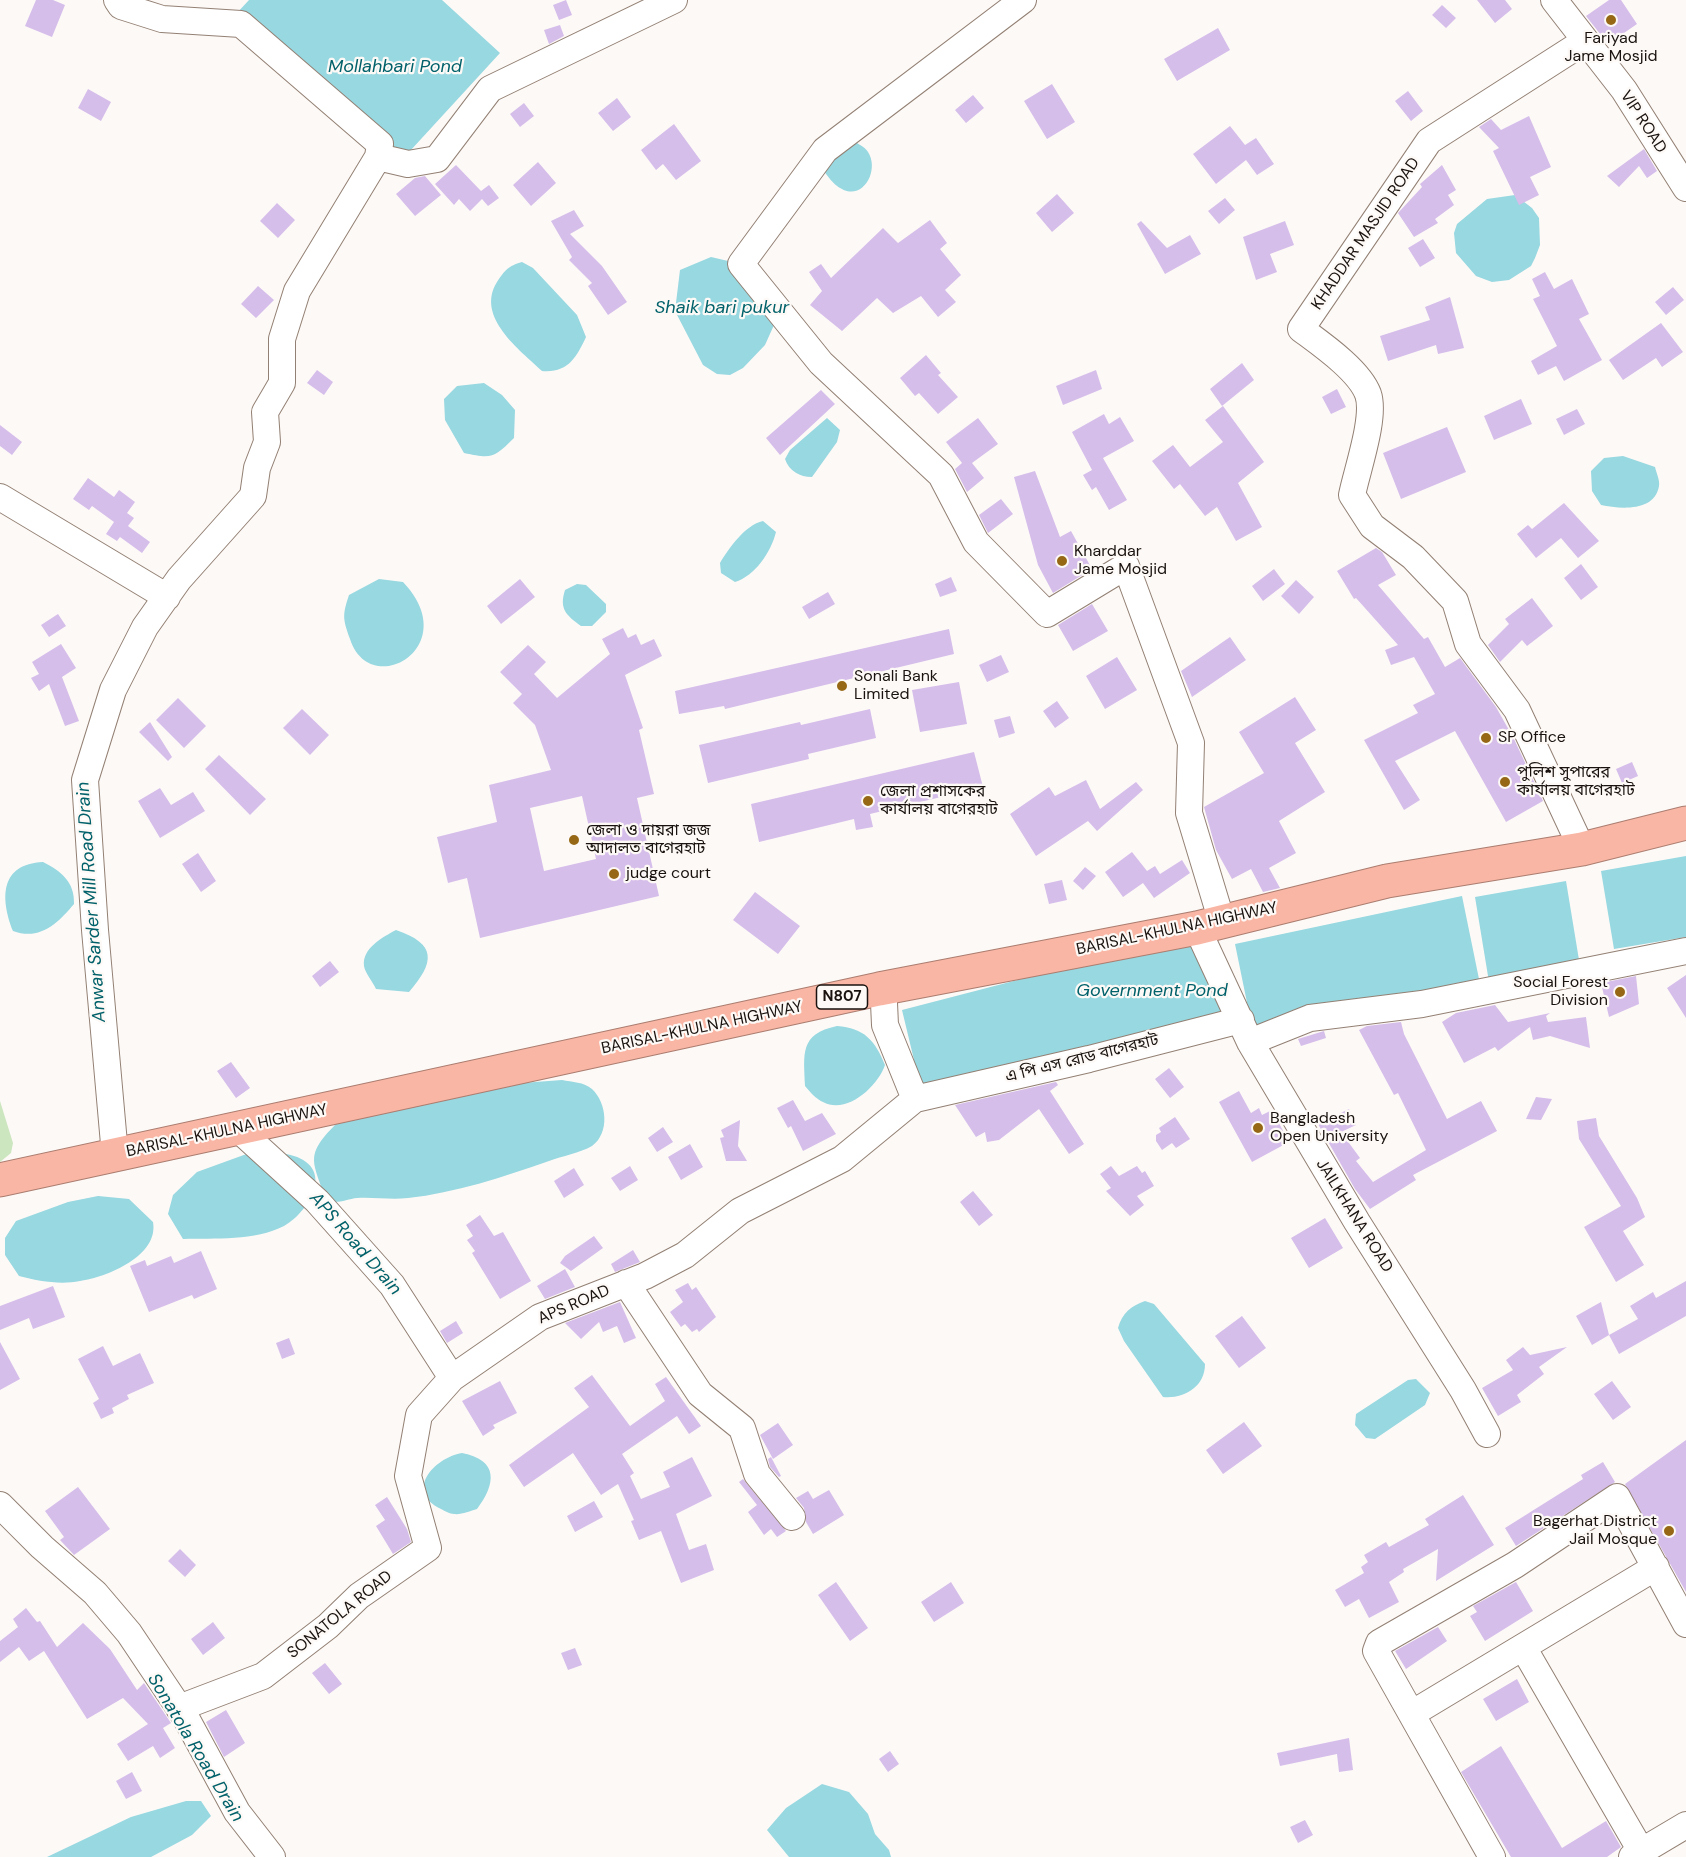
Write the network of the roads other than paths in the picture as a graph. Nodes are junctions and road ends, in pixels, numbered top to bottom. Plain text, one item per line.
1 (117, 0) edge
2 (674, 0) edge
3 (1023, 0) edge
4 (1554, 0) edge
5 (1585, 41) junction
6 (378, 157) junction
7 (1686, 188) edge
8 (0, 497) edge
9 (167, 597) junction
10 (1686, 823) edge
11 (1582, 849) junction
12 (1210, 925) junction
13 (1686, 951) edge
14 (879, 989) junction
15 (1245, 1031) junction
16 (919, 1098) junction
17 (238, 1129) junction
18 (116, 1155) junction
19 (0, 1180) edge
20 (626, 1283) junction
21 (452, 1378) junction
22 (1487, 1434) dead end
23 (0, 1504) edge
24 (792, 1517) dead end
25 (1656, 1567) junction
26 (1686, 1624) edge
27 (1523, 1647) junction
28 (179, 1708) junction
29 (1413, 1713) junction
30 (1686, 1824) edge
31 (1636, 1854) edge
32 (272, 1857) edge
33 (1492, 1857) edge

1 - 6 street
2 - 6 street
3 - 12 street, JAILKHANA ROAD
4 - 5 street, VIP ROAD
5 - 7 street, VIP ROAD
5 - 11 street, KHADDAR MASJID ROAD
6 - 9 street
8 - 9 street
9 - 18 street
10 - 11 highway, BARISAL-KHULNA HIGHWAY / N807
11 - 12 highway, BARISAL-KHULNA HIGHWAY / N807
12 - 14 highway, BARISAL-KHULNA HIGHWAY / N807
12 - 15 street, JAILKHANA ROAD
13 - 15 street, এ পি এস রোড বাগেরহাট
14 - 16 street
14 - 17 highway, BARISAL-KHULNA HIGHWAY / N807
15 - 16 street, এ পি এস রোড বাগেরহাট
15 - 22 street, JAILKHANA ROAD
16 - 20 street, APS ROAD
17 - 18 highway, BARISAL-KHULNA HIGHWAY / N807
17 - 21 street
18 - 19 highway, BARISAL-KHULNA HIGHWAY / N807
20 - 21 street, APS ROAD
20 - 24 street
21 - 28 street, SONATOLA ROAD
23 - 28 street
25 - 26 street
25 - 27 street
25 - 29 street
27 - 29 street
27 - 31 street
28 - 32 street
29 - 33 street
30 - 31 street

